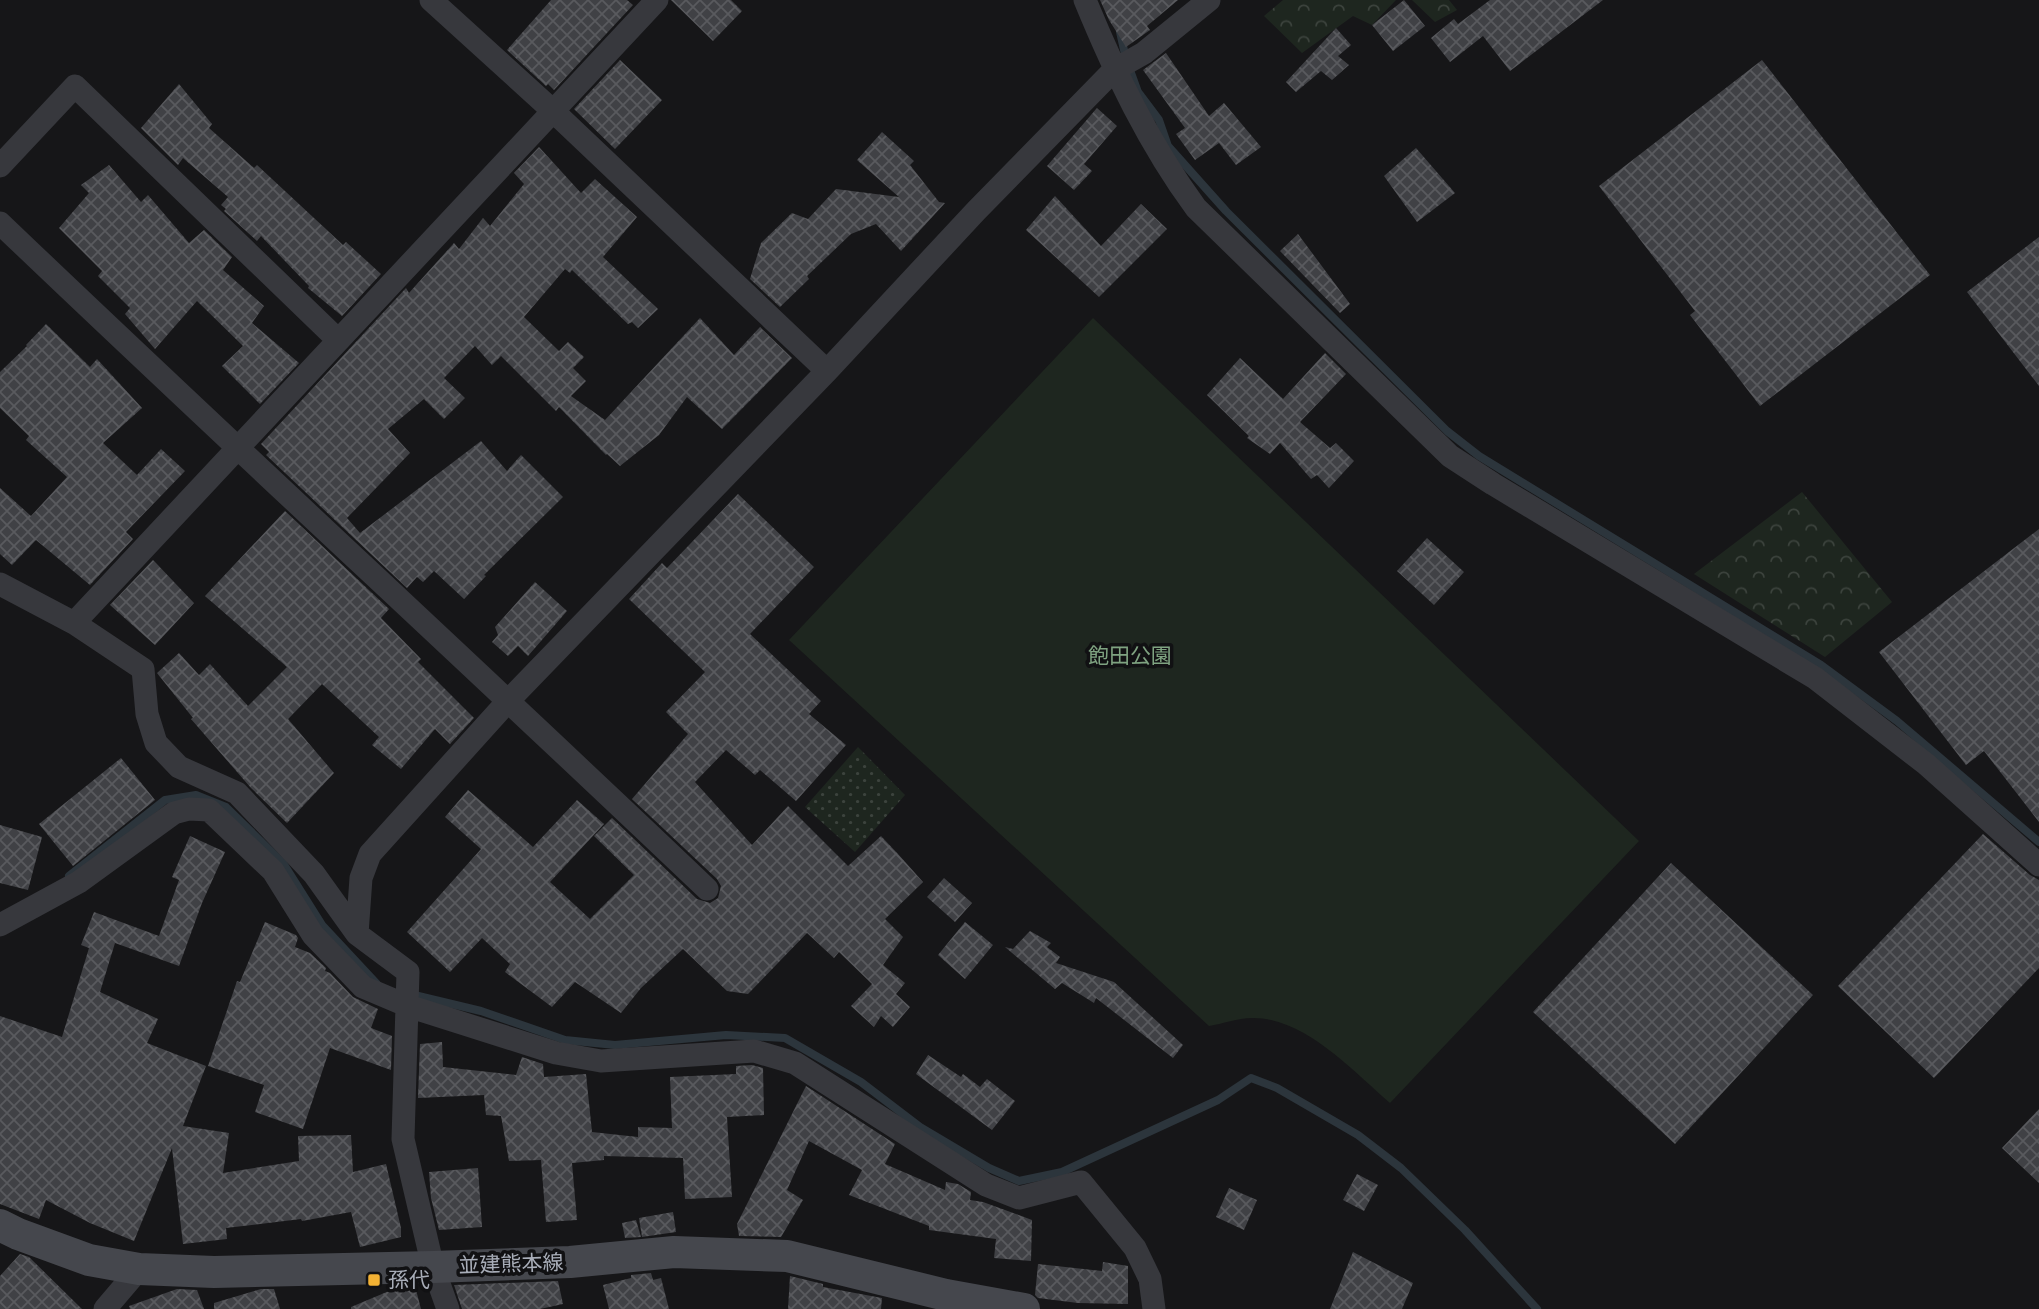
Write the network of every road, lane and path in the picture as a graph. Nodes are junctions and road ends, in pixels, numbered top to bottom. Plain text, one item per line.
1 (431, 0) edge
2 (657, 0) edge
3 (1085, 0) edge
4 (1209, 0) edge
5 (1114, 70) junction
6 (552, 110) junction
7 (0, 166) edge
8 (0, 223) edge
9 (338, 341) junction
10 (827, 371) junction
11 (237, 449) junction
12 (0, 584) edge
13 (74, 623) junction
14 (509, 700) junction
15 (2039, 865) edge
16 (707, 889) dead end
17 (0, 925) edge
18 (357, 934) junction
19 (408, 1006) junction
20 (0, 1225) edge
21 (433, 1267) junction
22 (138, 1269) junction
23 (105, 1309) edge
24 (448, 1309) edge
25 (1024, 1309) edge
26 (1154, 1309) edge

1 - 6 street
2 - 6 street
3 - 5 street
4 - 5 street
5 - 10 street
5 - 15 street
6 - 9 street
6 - 10 street
7 - 9 street
8 - 11 street
9 - 11 street
10 - 14 street
11 - 13 street
11 - 14 street
12 - 13 street
13 - 18 street
14 - 16 street
14 - 18 street
17 - 19 street
18 - 19 street
19 - 21 street
19 - 26 street
20 - 22 main road, 並建熊本線
21 - 22 main road, 並建熊本線
21 - 24 street
21 - 25 main road, 並建熊本線
22 - 23 street

